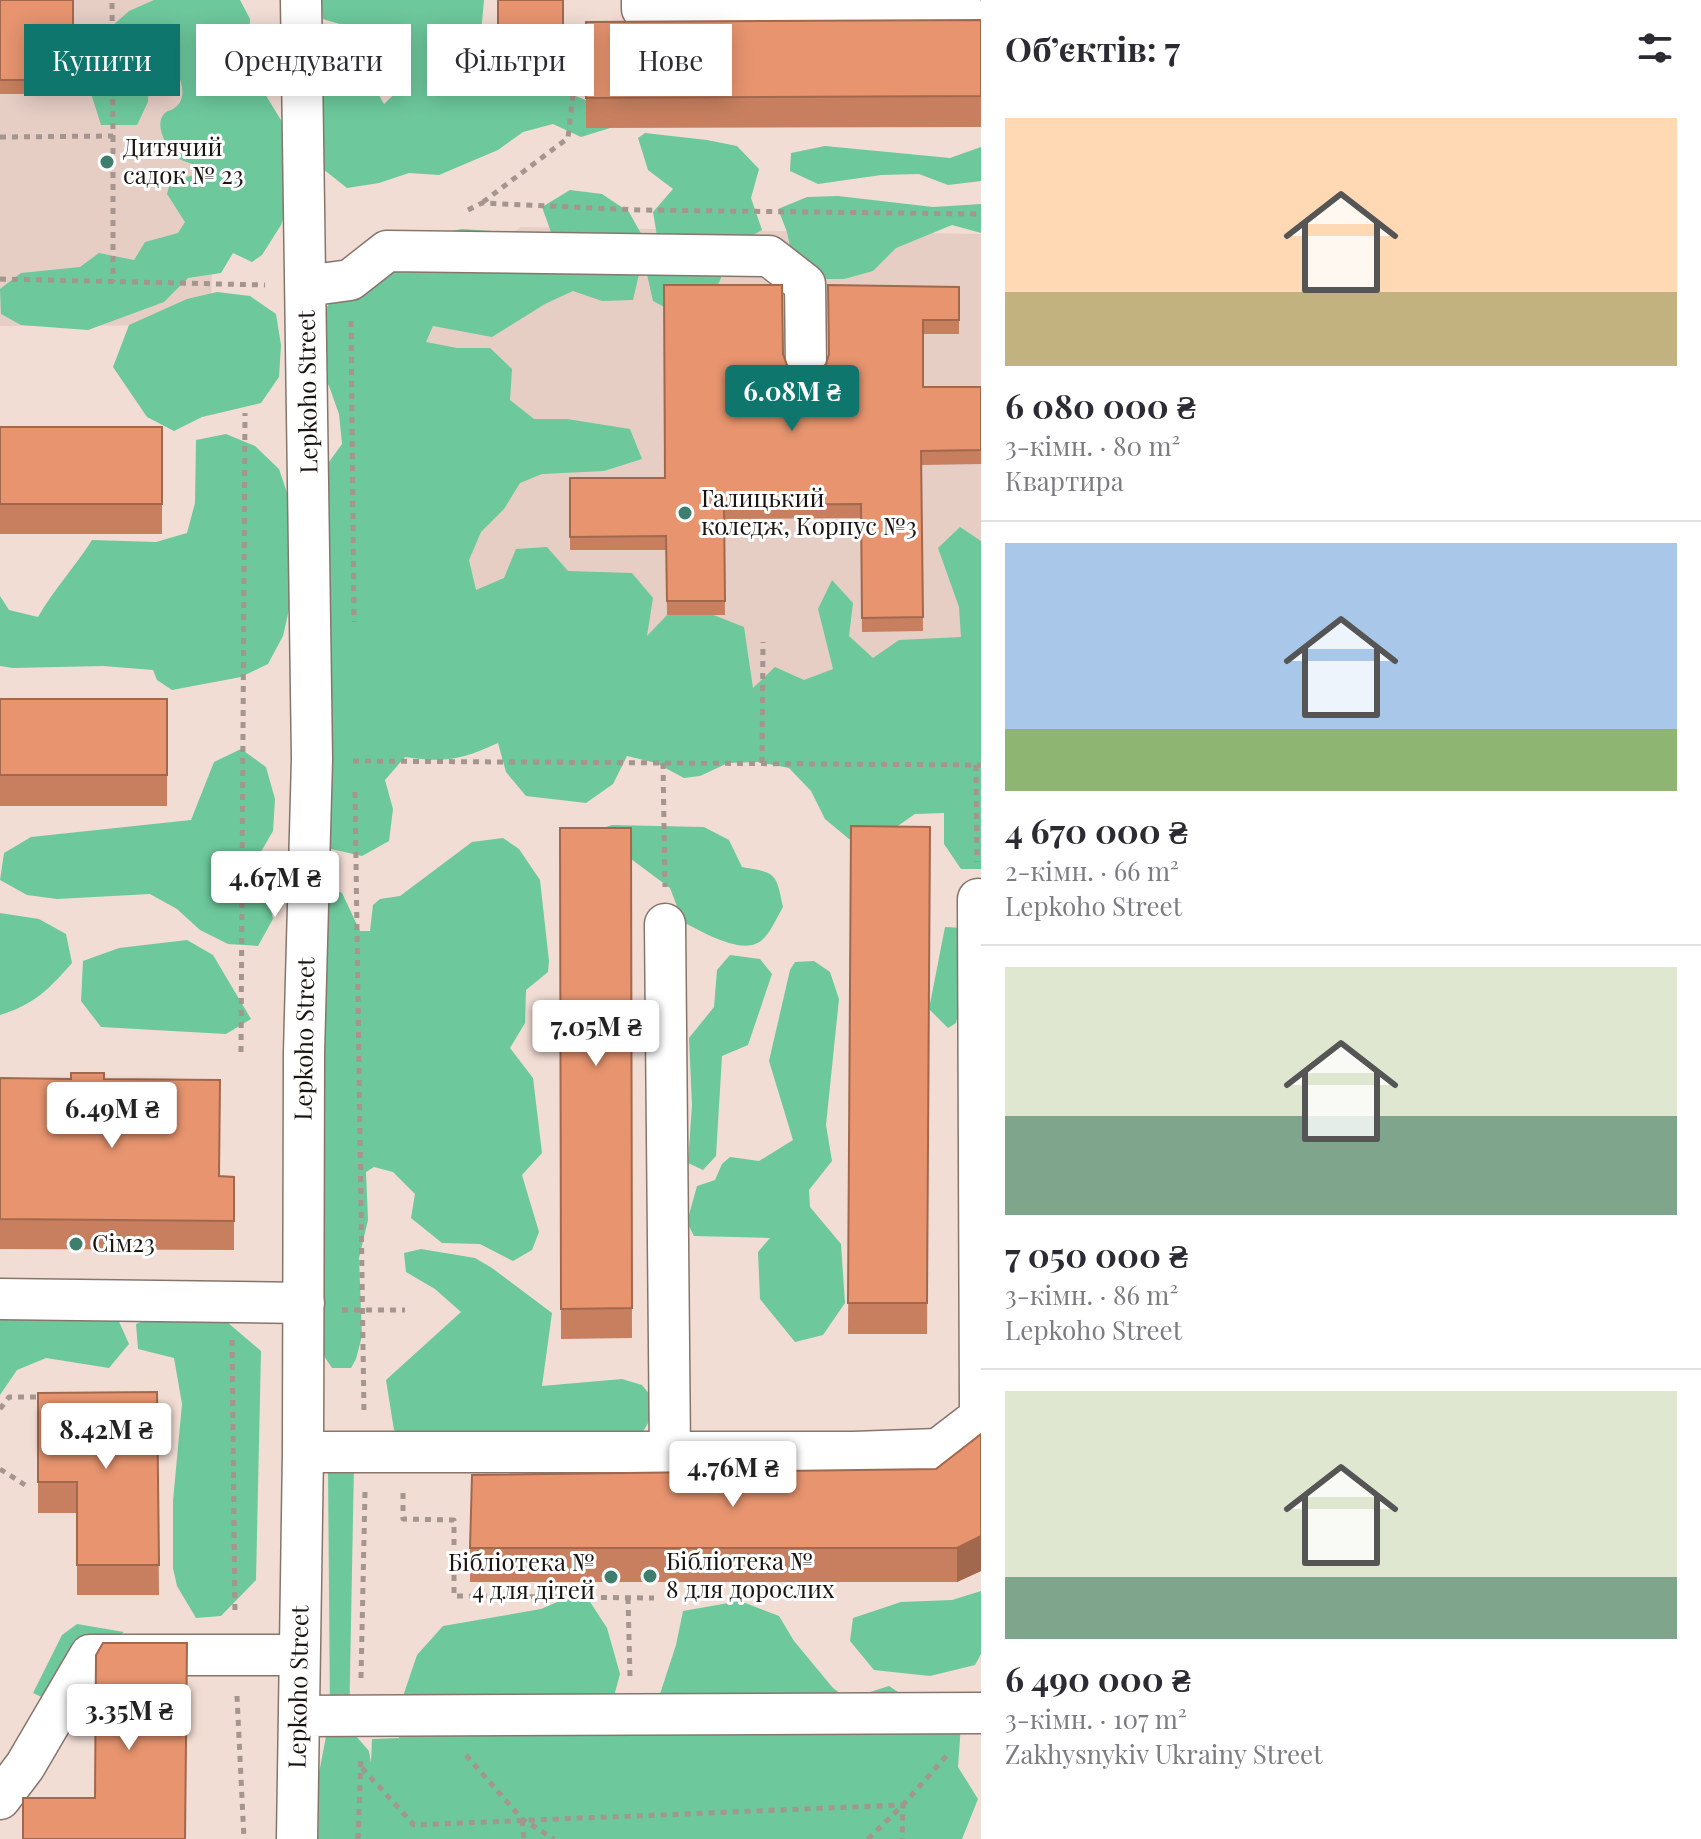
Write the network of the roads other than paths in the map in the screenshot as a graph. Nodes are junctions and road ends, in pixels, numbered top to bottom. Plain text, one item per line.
1 (301, 0) edge
2 (642, 5) edge
3 (965, 13) dead end
4 (306, 286) junction
5 (806, 367) dead end
6 (978, 899) road end
7 (665, 924) road end
8 (0, 1299) edge
9 (304, 1307) junction
10 (981, 1416) edge
11 (670, 1451) junction
12 (303, 1452) junction
13 (299, 1655) junction
14 (981, 1713) edge
15 (300, 1716) junction
16 (0, 1799) edge
17 (297, 1839) edge

1 - 4 street, Lepkoho Street
2 - 3 street
4 - 5 street
4 - 9 street, Lepkoho Street
6 - 10 street
7 - 11 street
8 - 9 street
9 - 12 street, Lepkoho Street
10 - 11 street
11 - 12 street
12 - 13 street, Lepkoho Street
13 - 15 street, Lepkoho Street
13 - 16 street
14 - 15 street
15 - 17 street, Lepkoho Street

